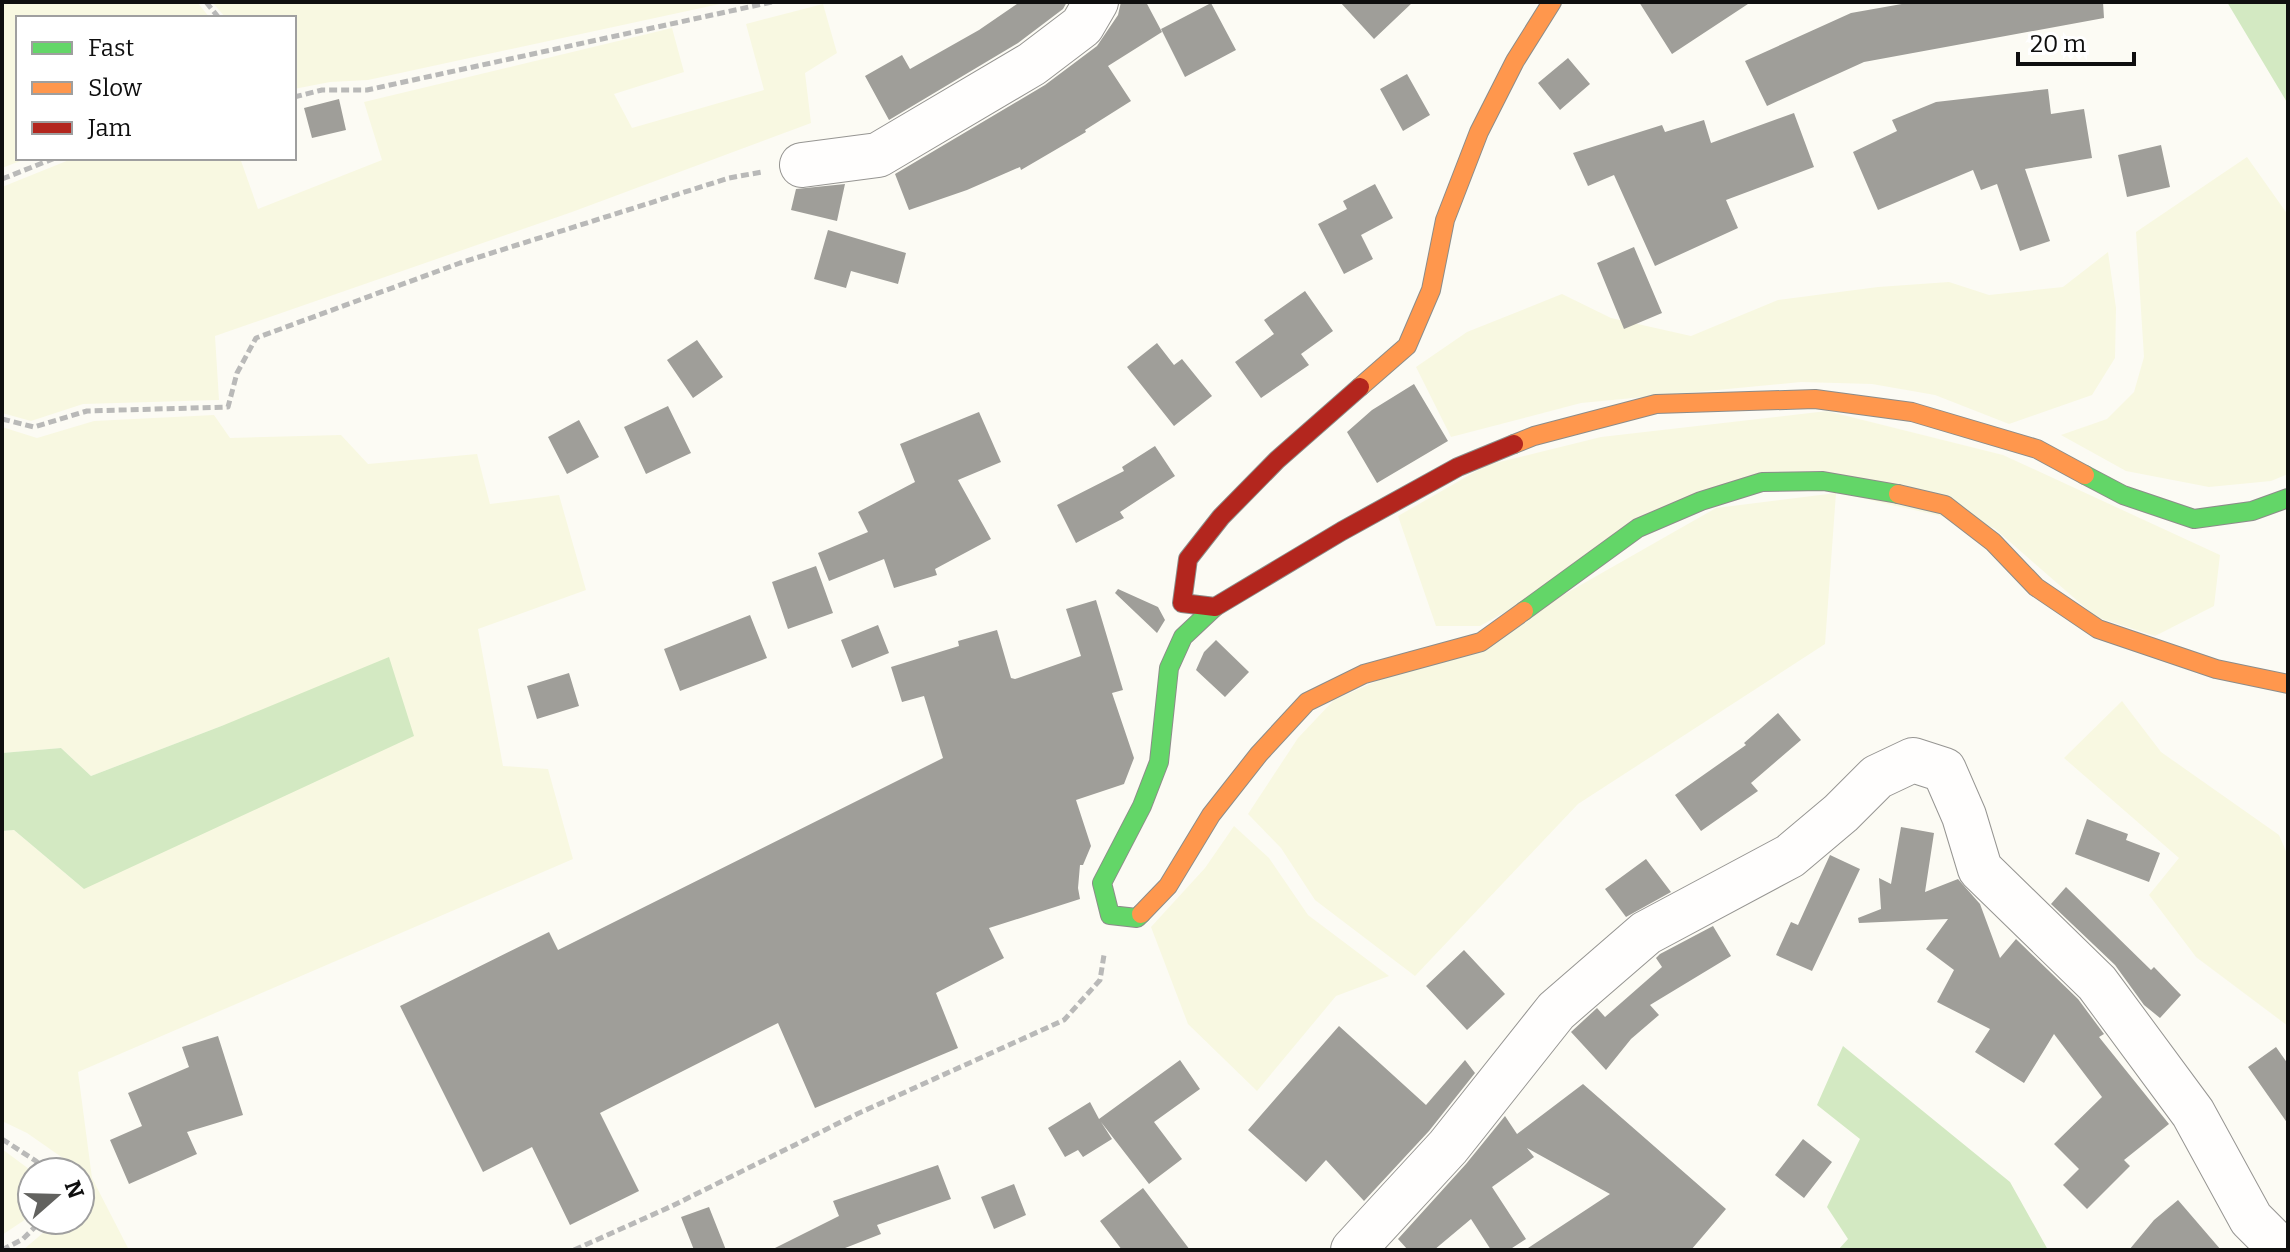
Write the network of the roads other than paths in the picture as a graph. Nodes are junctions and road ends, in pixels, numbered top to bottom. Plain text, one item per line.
1 (1096, 2) edge
2 (1552, 2) edge
3 (802, 165) road end
4 (2288, 498) edge
5 (1215, 607) junction
6 (2288, 684) edge
7 (1353, 1250) edge
8 (2282, 1250) edge

1 - 3 street
2 - 5 main road
4 - 5 main road
5 - 6 main road
7 - 8 street

